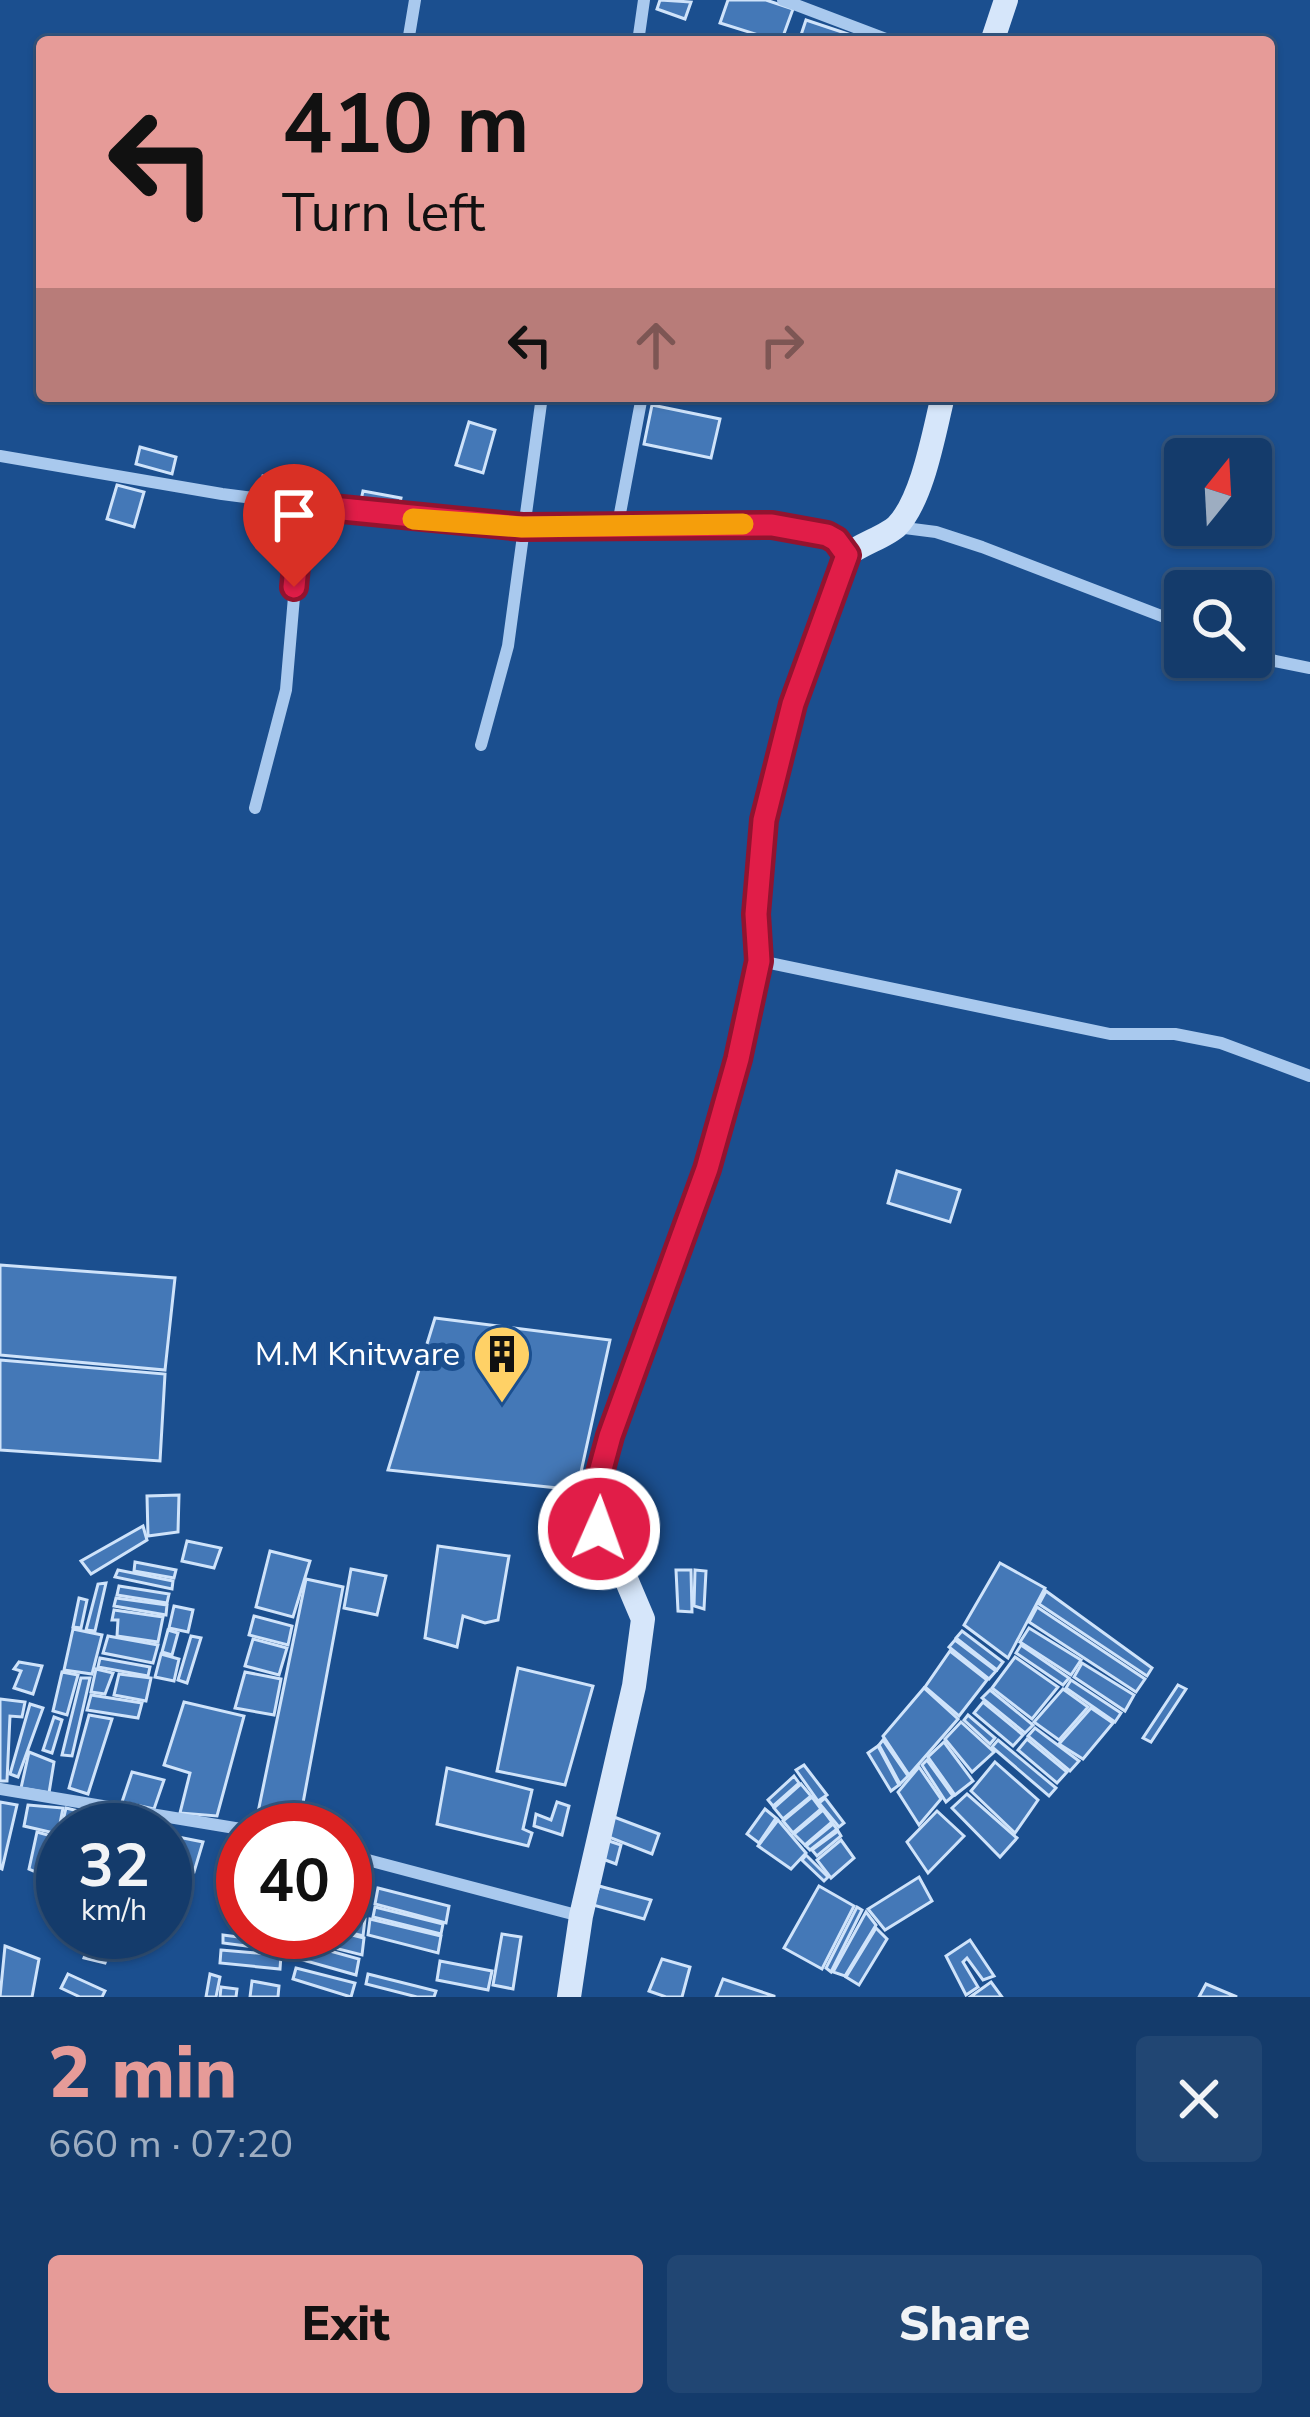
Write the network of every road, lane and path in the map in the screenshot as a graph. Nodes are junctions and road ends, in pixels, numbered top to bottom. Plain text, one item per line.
1 (415, 0) edge
2 (644, 0) edge
3 (783, 0) edge
4 (1006, 0) edge
5 (409, 36) edge
6 (639, 36) edge
7 (878, 36) edge
8 (994, 36) edge
9 (541, 402) edge
10 (641, 402) edge
11 (941, 402) edge
12 (0, 457) edge
13 (302, 505) junction
14 (618, 524) junction
15 (522, 527) junction
16 (896, 527) junction
17 (847, 555) junction
18 (1164, 617) edge
19 (1272, 660) edge
20 (1310, 668) edge
21 (481, 745) dead end
22 (255, 808) dead end
23 (759, 961) junction
24 (1310, 1076) edge
25 (0, 1790) edge
26 (216, 1825) edge
27 (372, 1861) edge
28 (581, 1916) junction
29 (569, 1997) edge

1 - 5 street
2 - 6 street
3 - 7 street
4 - 8 street
9 - 15 street
10 - 14 street
11 - 16 street
12 - 13 street
13 - 15 street
13 - 22 street
14 - 15 street
14 - 17 street
15 - 21 street
16 - 17 street
16 - 18 street
17 - 23 street
19 - 20 street
23 - 24 street
23 - 28 street
25 - 26 street
27 - 28 street
28 - 29 street

